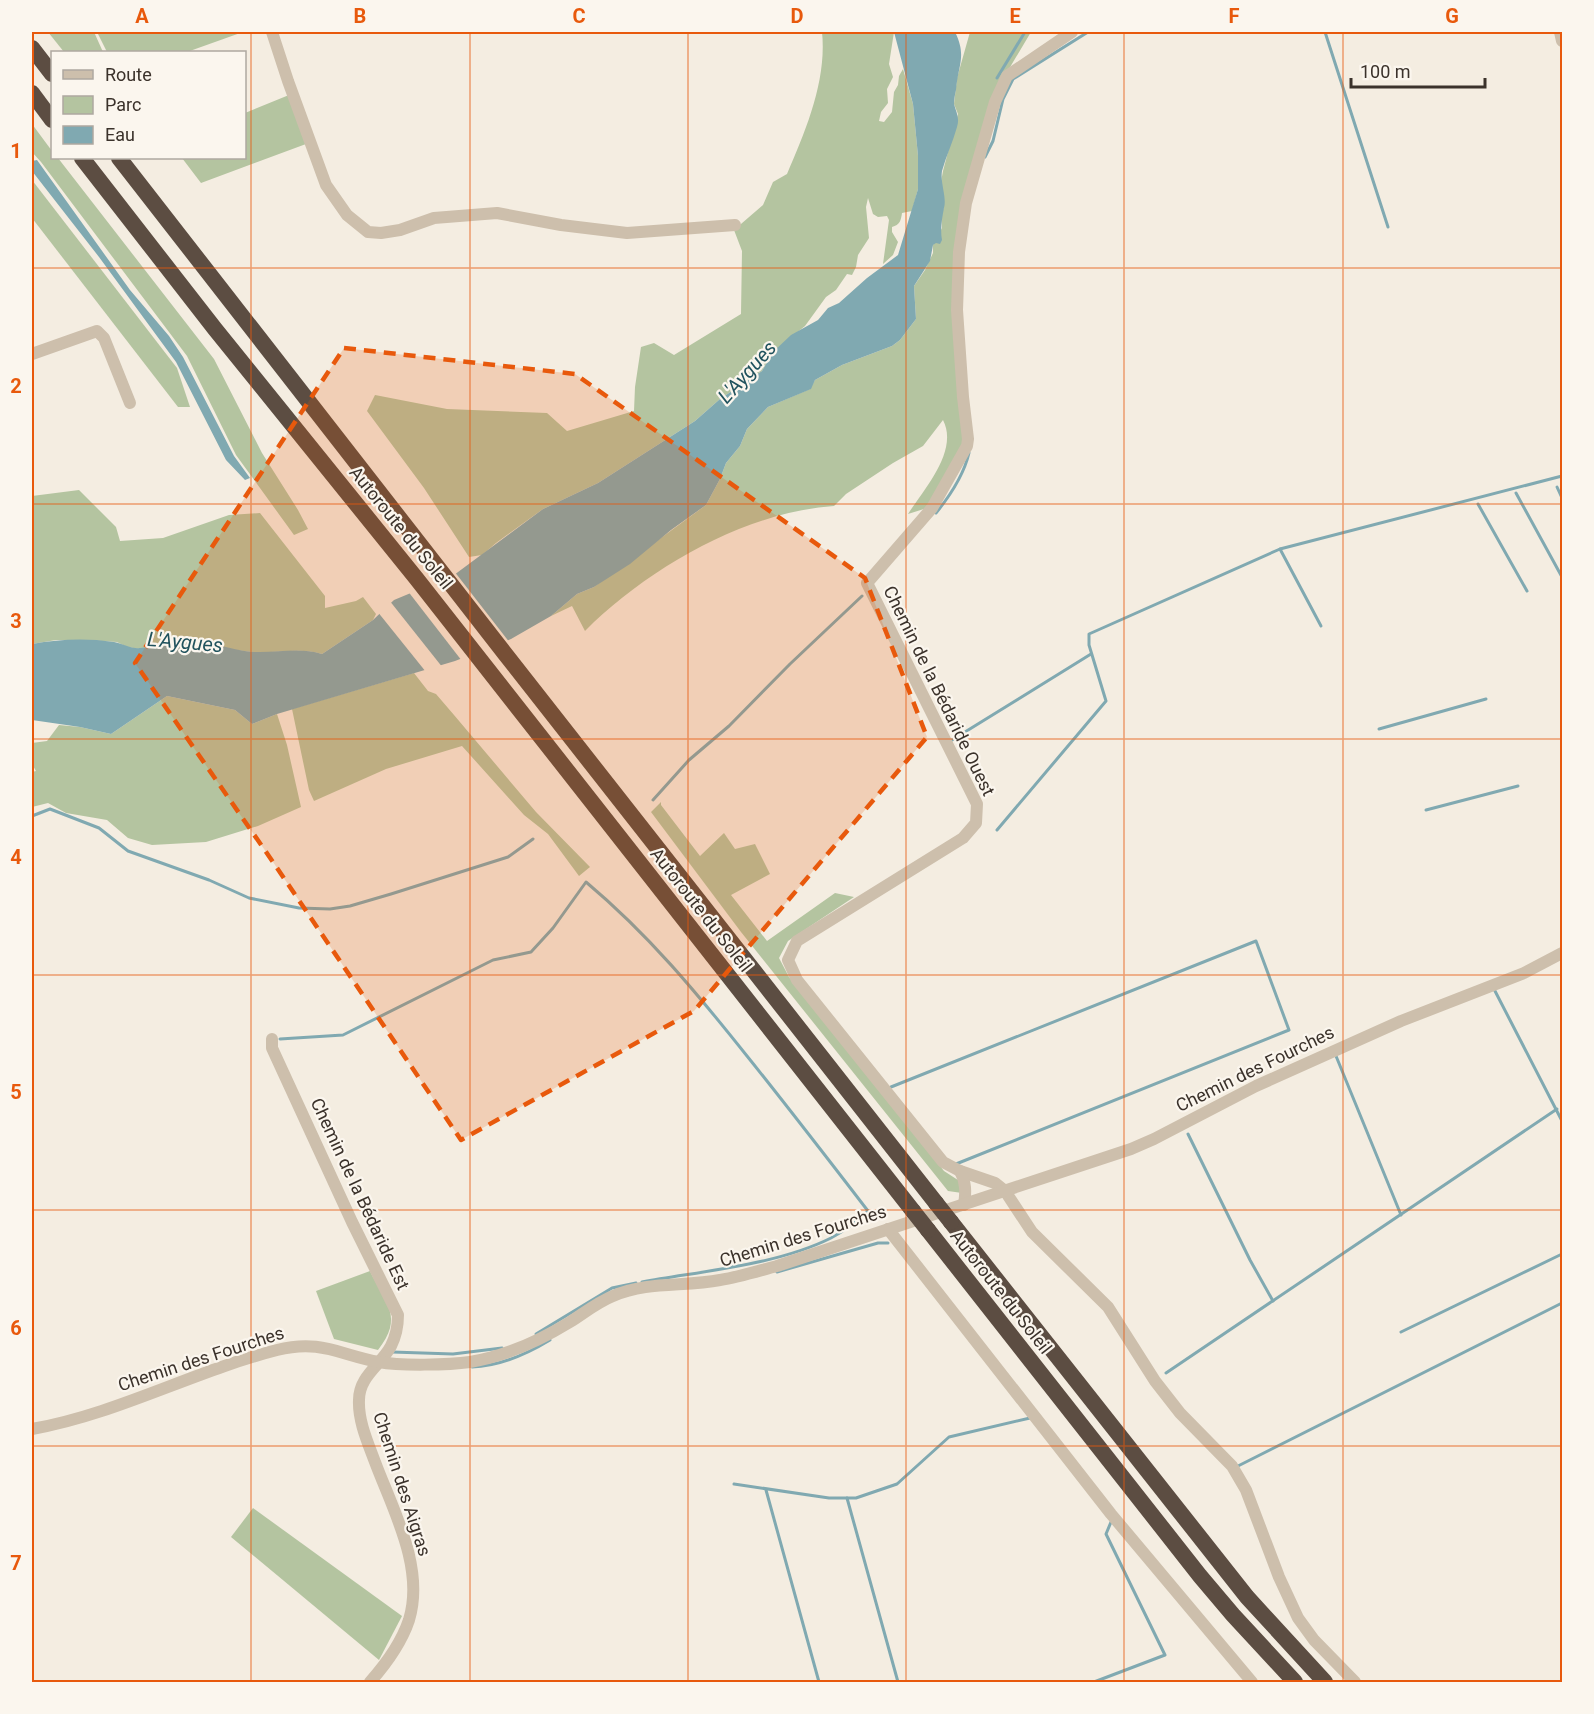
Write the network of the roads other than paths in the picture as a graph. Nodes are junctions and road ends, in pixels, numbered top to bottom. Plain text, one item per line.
1 (272, 32) edge
2 (1072, 32) edge
3 (1560, 32) edge
4 (1563, 41) edge
5 (32, 48) edge
6 (51, 73) edge
7 (32, 93) edge
8 (51, 119) edge
9 (83, 159) edge
10 (120, 159) edge
11 (735, 225) dead end
12 (32, 354) edge
13 (130, 403) dead end
14 (1563, 953) edge
15 (272, 1039) dead end
16 (960, 1171) junction
17 (1005, 1191) junction
18 (964, 1205) junction
19 (893, 1227) junction
20 (378, 1362) junction
21 (32, 1429) edge
22 (370, 1683) edge
23 (1252, 1683) edge
24 (1295, 1683) edge
25 (1325, 1683) edge
26 (1355, 1683) edge

1 - 11 street
2 - 16 street, Chemin de la Bédaride Ouest
3 - 4 street
5 - 6 highway
7 - 8 highway
9 - 24 highway, Autoroute du Soleil, bridge
10 - 25 highway, Autoroute du Soleil, bridge
12 - 13 street
14 - 17 street, Chemin des Fourches
15 - 20 street, Chemin de la Bédaride Est
16 - 17 street, Chemin de la Bédaride Ouest
16 - 18 street
17 - 18 street, Chemin des Fourches
17 - 26 street
18 - 19 street, Chemin des Fourches
19 - 20 street, Chemin des Fourches
19 - 23 street
20 - 21 street, Chemin des Fourches
20 - 22 street, Chemin des Aigras

